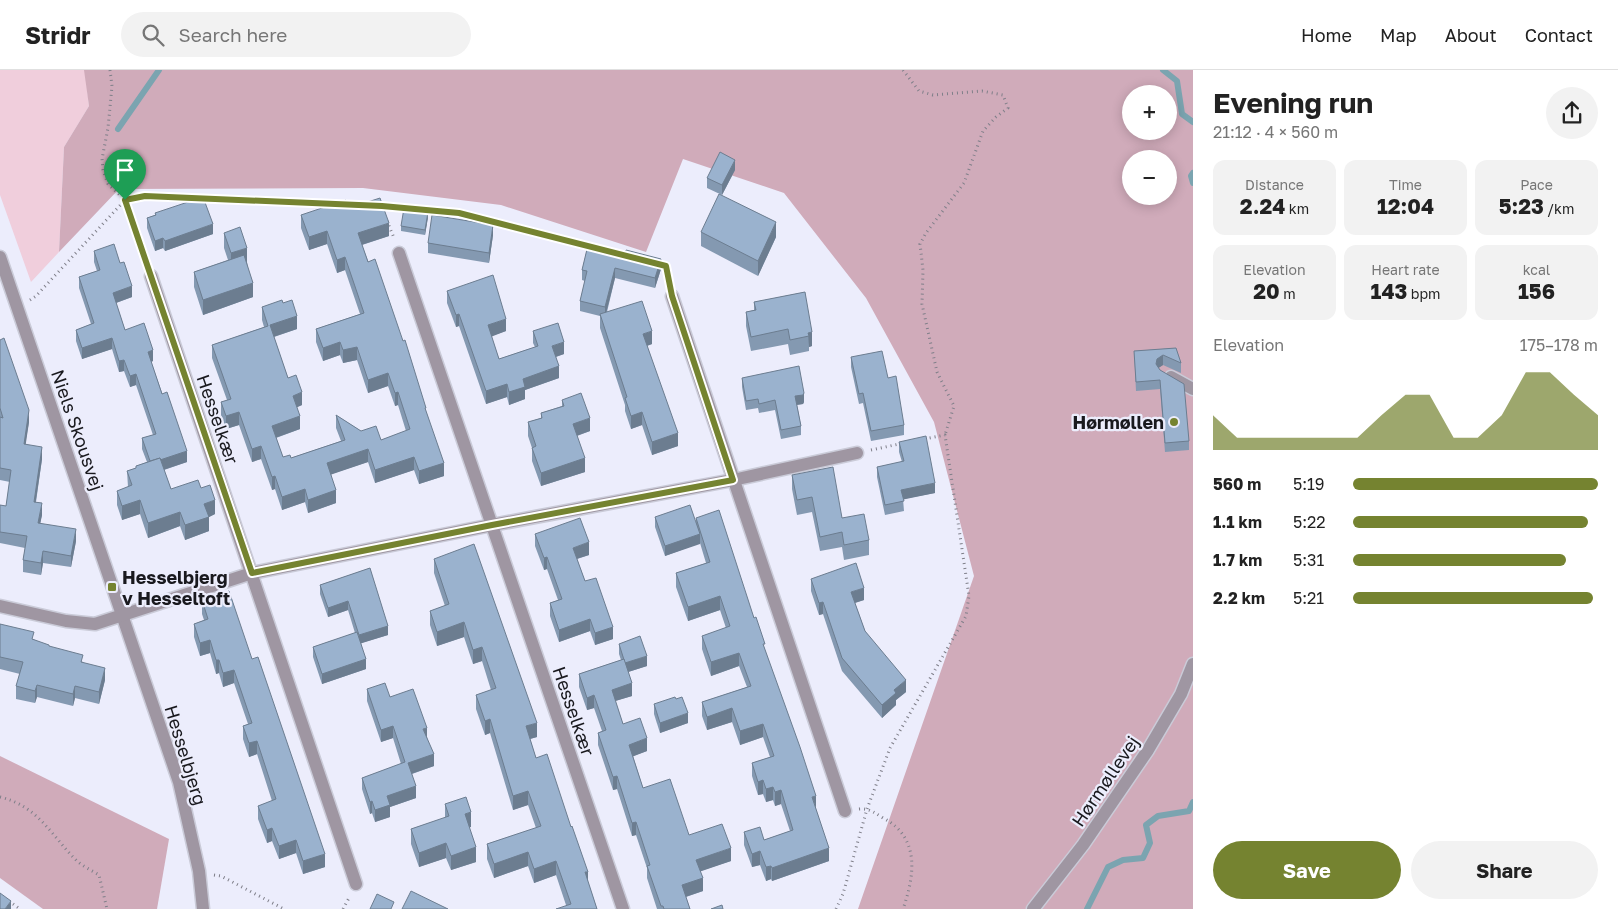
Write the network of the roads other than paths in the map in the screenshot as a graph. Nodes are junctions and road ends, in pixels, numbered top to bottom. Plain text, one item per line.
1 (399, 253) road end
2 (0, 257) edge
3 (151, 276) road end
4 (672, 296) road end
5 (1164, 373) edge
6 (1193, 389) edge
7 (856, 453) road end
8 (733, 480) junction
9 (492, 525) junction
10 (252, 573) junction
11 (0, 606) edge
12 (122, 615) junction
13 (1193, 664) edge
14 (846, 811) dead end
15 (356, 884) dead end
16 (203, 909) edge
17 (623, 909) edge
18 (1033, 909) edge

1 - 9 street, Hesselkær
2 - 12 street, Niels Skousvej
3 - 10 street, Hesselkær
4 - 8 street
5 - 6 street
7 - 8 street
8 - 9 street
8 - 14 street
9 - 10 street
9 - 17 street, Hesselkær
10 - 12 street
10 - 15 street, Hesselkær
11 - 12 street
12 - 16 street, Hesselbjerg
13 - 18 street, Hørmøllevej

